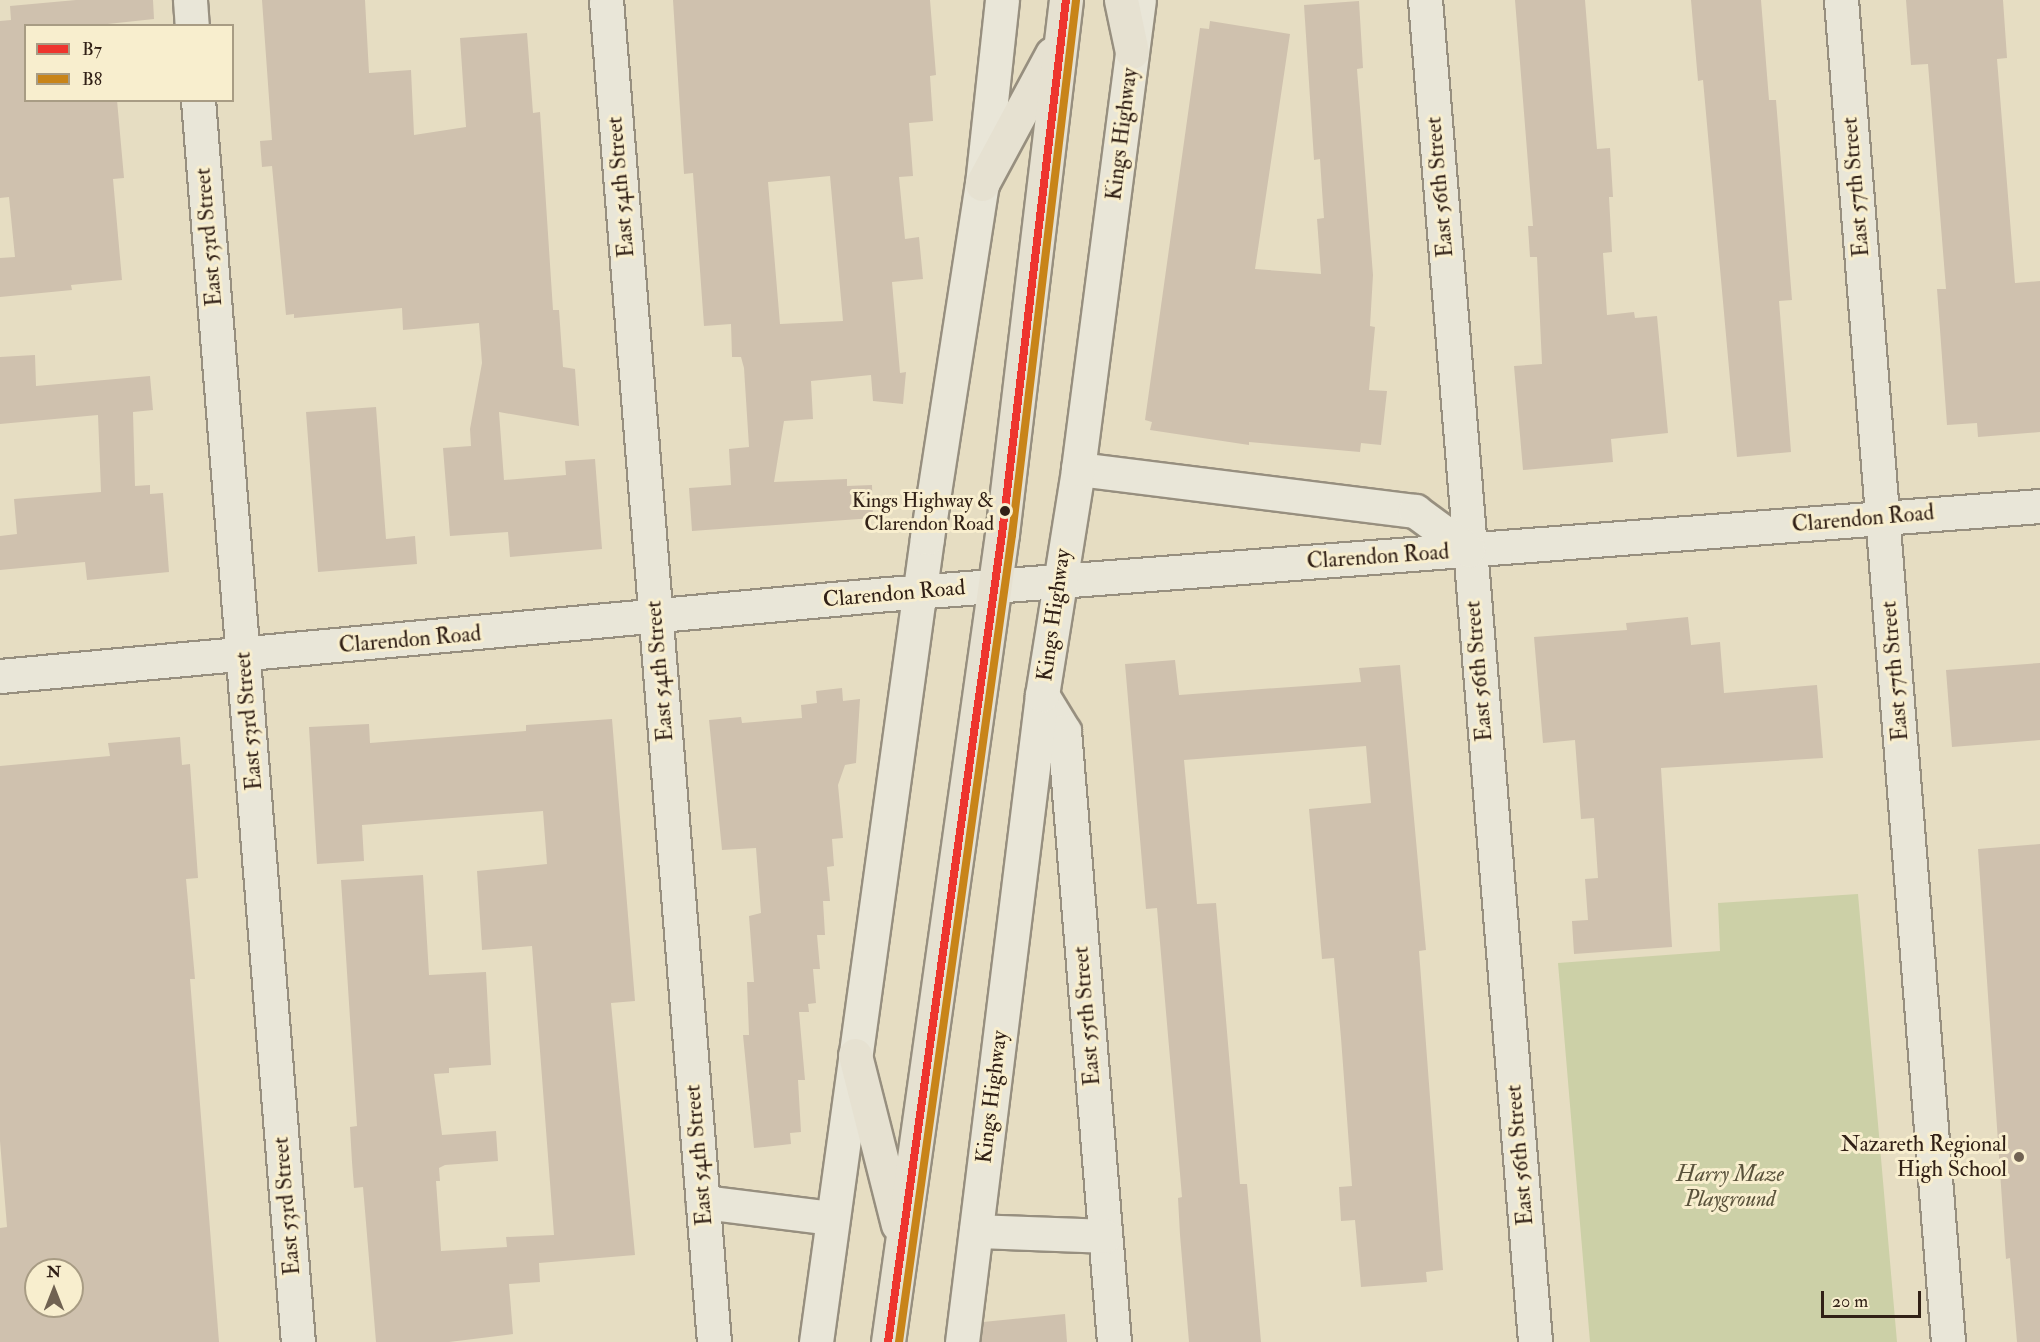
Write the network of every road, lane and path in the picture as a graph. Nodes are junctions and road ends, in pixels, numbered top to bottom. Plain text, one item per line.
1 (190, 0) edge
2 (606, 0) edge
3 (1066, 0) edge
4 (1122, 0) edge
5 (1139, 0) edge
6 (1425, 0) edge
7 (1841, 0) edge
8 (1001, 3) edge
9 (192, 24) edge
10 (1060, 39) junction
11 (1132, 52) junction
12 (198, 102) edge
13 (982, 184) junction
14 (1078, 469) junction
15 (2040, 506) edge
16 (1882, 518) junction
17 (1468, 550) junction
18 (1058, 581) junction
19 (995, 586) junction
20 (921, 591) junction
21 (656, 616) junction
22 (244, 656) junction
23 (0, 676) edge
24 (1042, 695) junction
25 (855, 1055) junction
26 (703, 1202) junction
27 (832, 1218) junction
28 (976, 1231) junction
29 (1105, 1236) junction
30 (902, 1241) junction
31 (298, 1342) edge
32 (714, 1342) edge
33 (816, 1342) edge
34 (888, 1342) edge
35 (962, 1342) edge
36 (1114, 1342) edge
37 (1535, 1342) edge
38 (1948, 1342) edge

1 - 9 street
2 - 21 street, East 54th Street
3 - 10 main road
4 - 11 main road
5 - 11 street, Kings Highway
6 - 17 street, East 56th Street
7 - 16 street, East 57th Street
8 - 13 street
10 - 13 main road
10 - 19 main road
11 - 14 street, Kings Highway
12 - 22 street, East 53rd Street
13 - 20 street
14 - 17 street
14 - 18 street, Kings Highway
15 - 16 street, Clarendon Road
16 - 17 street, Clarendon Road
16 - 38 street, East 57th Street
17 - 18 street, Clarendon Road
17 - 37 street, East 56th Street
18 - 19 street, Clarendon Road
18 - 24 street, Kings Highway
19 - 20 street, Clarendon Road
19 - 30 main road
20 - 21 street, Clarendon Road
20 - 25 street
21 - 22 street, Clarendon Road
21 - 26 street, East 54th Street
22 - 23 street, Clarendon Road
22 - 31 street, East 53rd Street
24 - 28 street, Kings Highway
24 - 29 street, East 55th Street
25 - 27 street
25 - 30 main road
26 - 27 street
26 - 32 street, East 54th Street
27 - 33 street
28 - 29 street
28 - 35 street, Kings Highway
29 - 36 street, East 55th Street
30 - 34 main road

